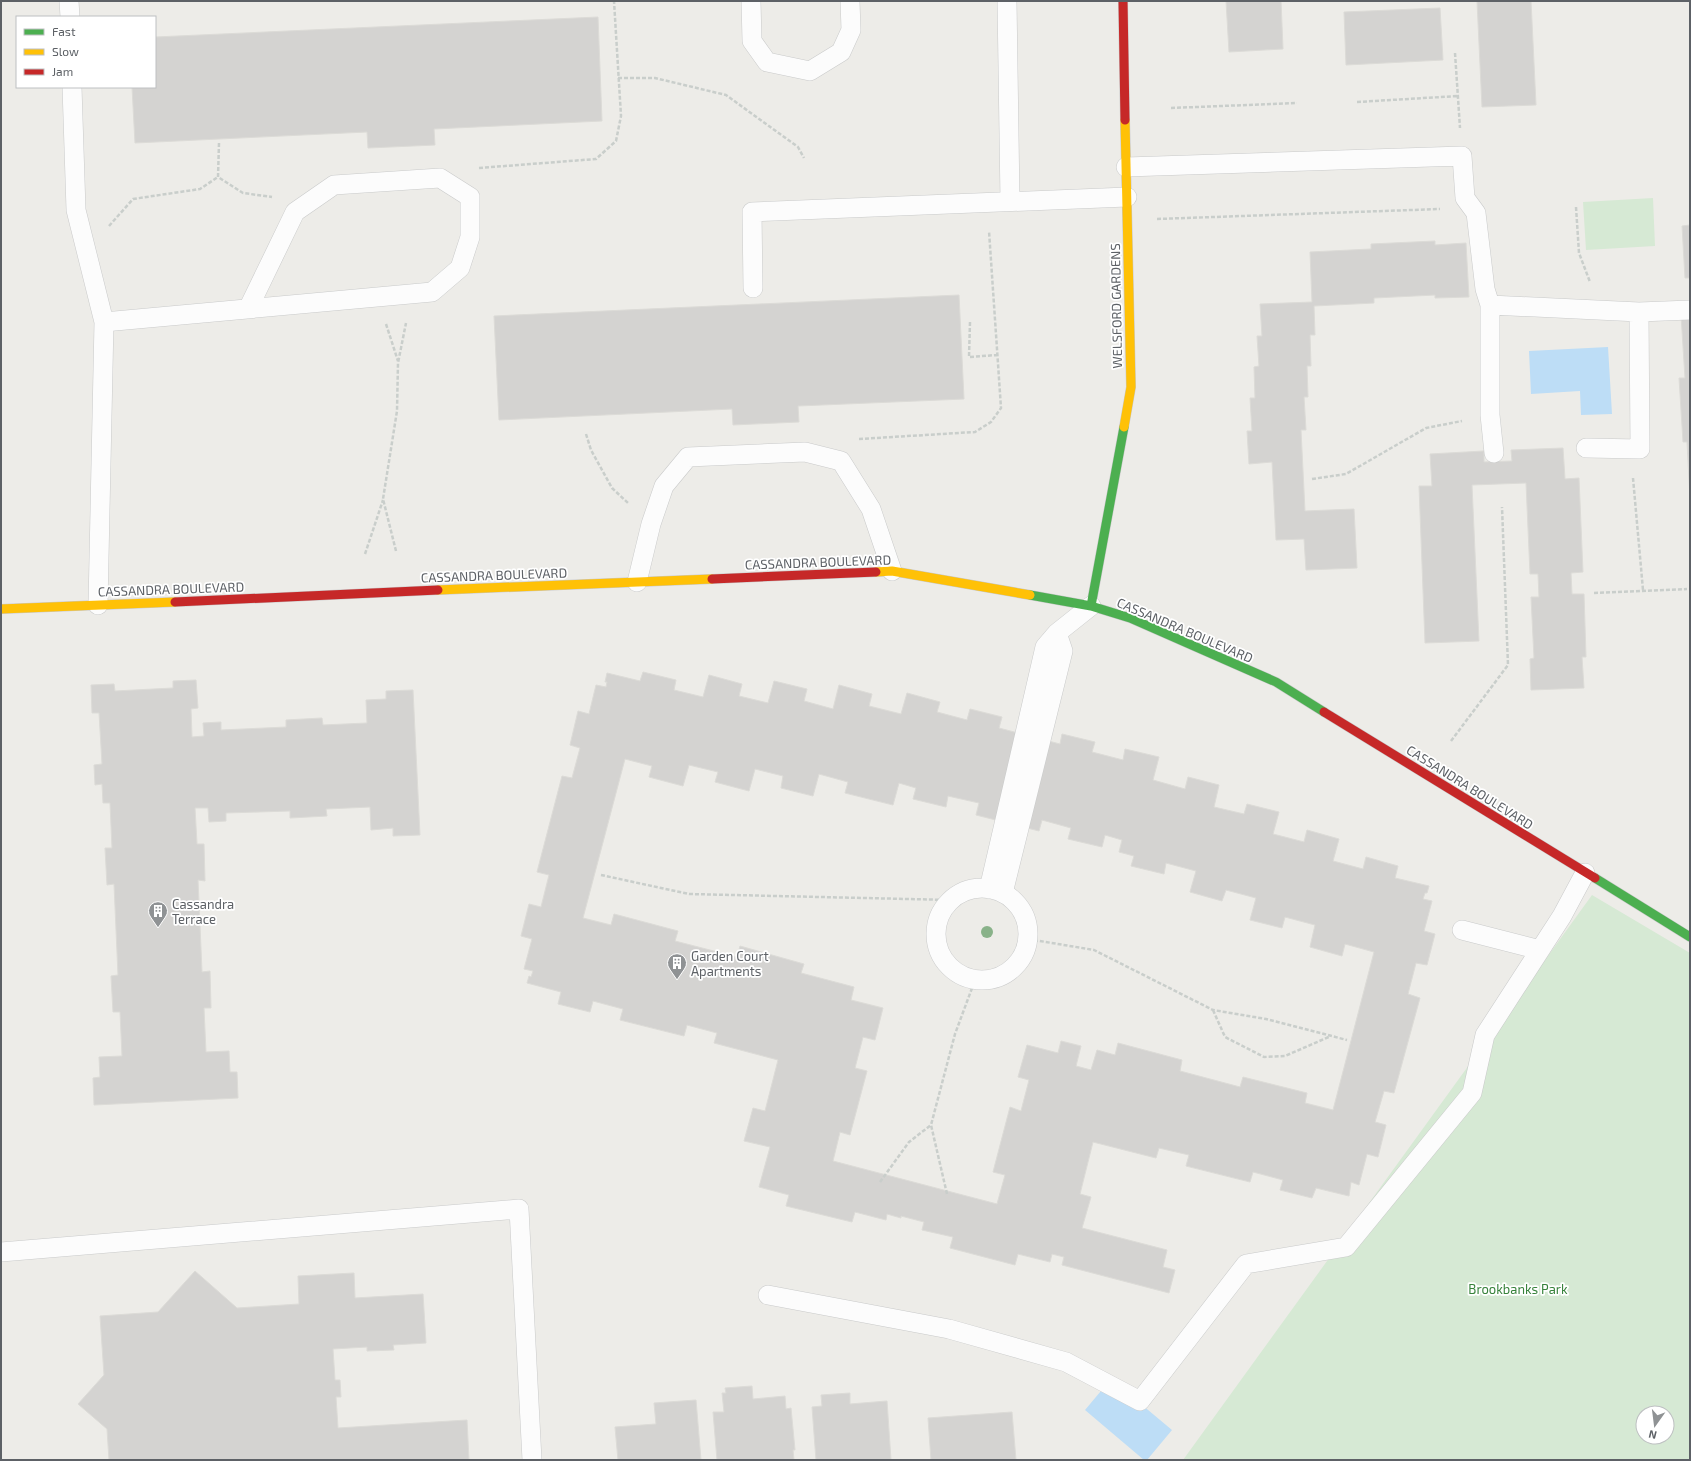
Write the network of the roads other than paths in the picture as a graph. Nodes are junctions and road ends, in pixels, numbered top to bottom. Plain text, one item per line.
1 (69, 1) edge
2 (751, 1) edge
3 (850, 1) edge
4 (1007, 1) edge
5 (1123, 1) edge
6 (70, 16) edge
7 (72, 88) edge
8 (1126, 167) junction
9 (1127, 196) junction
10 (1010, 201) junction
11 (753, 288) dead end
12 (1490, 305) junction
13 (248, 309) junction
14 (1690, 310) edge
15 (1639, 312) junction
16 (104, 322) junction
17 (1586, 448) dead end
18 (1494, 453) dead end
19 (892, 571) junction
20 (637, 582) junction
21 (98, 605) junction
22 (1091, 606) junction
23 (1, 609) edge
24 (1585, 873) junction
25 (996, 891) junction
26 (1462, 930) dead end
27 (1690, 937) edge
28 (1540, 950) junction
29 (1, 1252) edge
30 (768, 1294) dead end
31 (532, 1460) edge

1 - 6 lane
2 - 3 lane
4 - 10 lane
5 - 8 street, WELSFORD GARDENS
7 - 16 lane
8 - 9 street, WELSFORD GARDENS
8 - 12 lane
9 - 10 lane
9 - 22 street, WELSFORD GARDENS
10 - 11 lane
12 - 15 lane
12 - 18 lane
13 - 13 lane
13 - 16 lane
14 - 15 lane
15 - 17 lane
16 - 21 lane
19 - 20 street, CASSANDRA BOULEVARD
19 - 20 lane
19 - 22 street, CASSANDRA BOULEVARD
20 - 21 street, CASSANDRA BOULEVARD
21 - 23 street, CASSANDRA BOULEVARD
22 - 24 street, CASSANDRA BOULEVARD
22 - 25 lane
24 - 27 street, CASSANDRA BOULEVARD
24 - 28 lane
25 - 25 lane
26 - 28 lane
28 - 30 lane
29 - 31 lane

